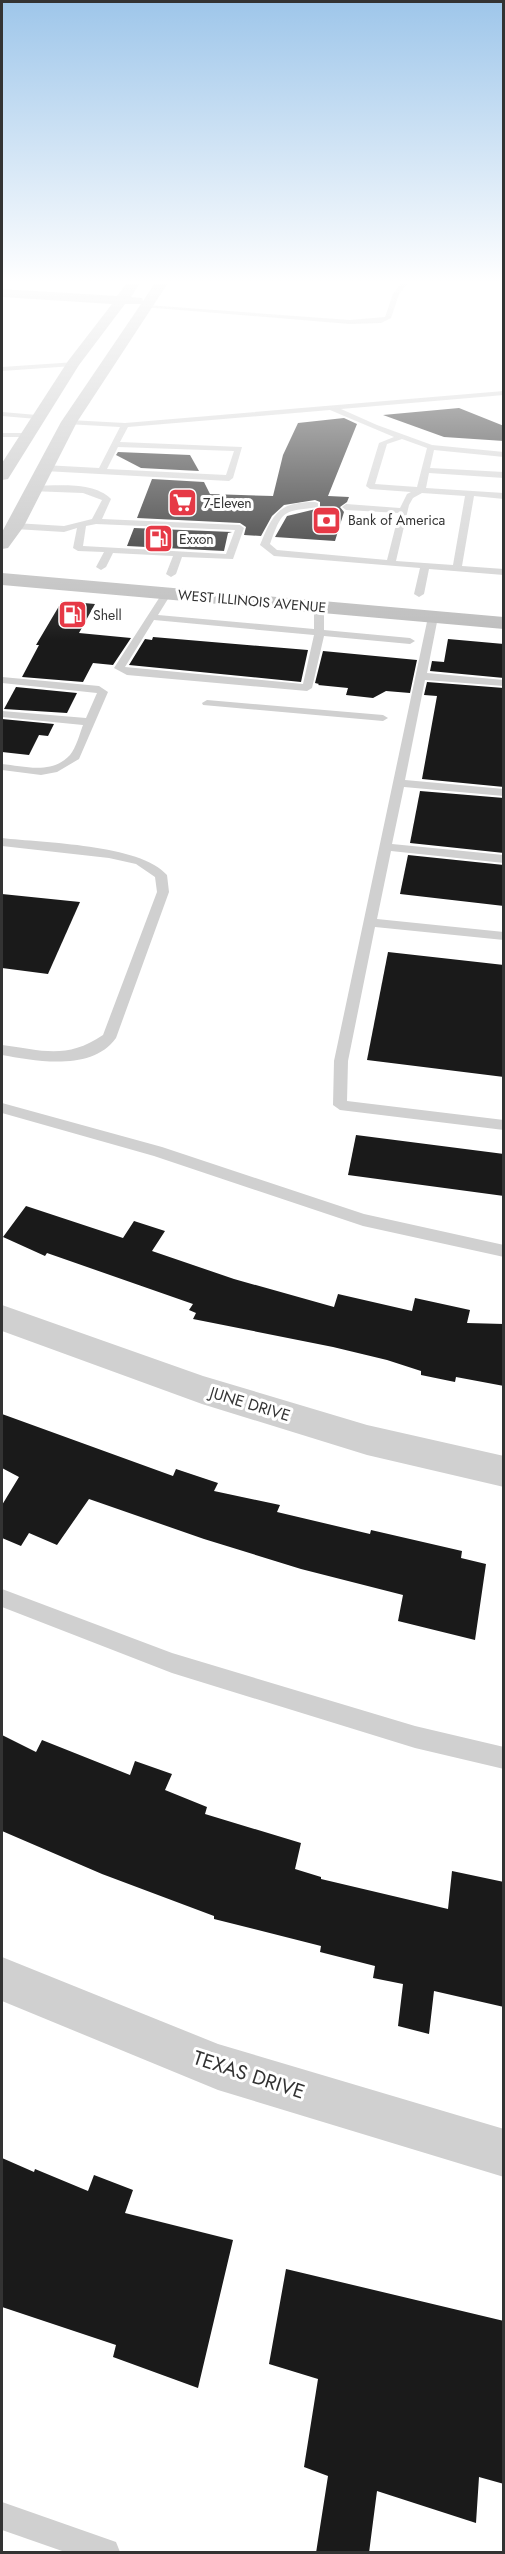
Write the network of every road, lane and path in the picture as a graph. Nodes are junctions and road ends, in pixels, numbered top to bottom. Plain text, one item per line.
1 (48, 402) edge
2 (82, 402) edge
3 (390, 402) edge
4 (330, 407) junction
5 (2, 414) edge
6 (38, 417) junction
7 (69, 422) junction
8 (125, 425) junction
9 (2, 435) edge
10 (26, 435) junction
11 (401, 437) junction
12 (114, 444) junction
13 (431, 447) junction
14 (504, 456) edge
15 (44, 468) junction
16 (426, 470) junction
17 (102, 471) junction
18 (2, 475) edge
19 (504, 475) edge
20 (33, 489) junction
21 (422, 490) junction
22 (470, 494) junction
23 (504, 496) edge
24 (315, 505) dead end
25 (346, 507) dead end
26 (403, 511) junction
27 (96, 521) junction
28 (15, 525) junction
29 (82, 526) junction
30 (110, 549) junction
31 (4, 554) edge
32 (179, 554) junction
33 (391, 563) junction
34 (65, 564) dead end
35 (425, 566) junction
36 (110, 568) joint
37 (457, 568) junction
38 (150, 572) dead end
39 (504, 572) edge
40 (171, 574) junction
41 (195, 576) dead end
42 (2, 579) edge
43 (395, 592) dead end
44 (166, 594) junction
45 (418, 594) junction
46 (440, 596) dead end
47 (319, 607) junction
48 (152, 617) junction
49 (433, 617) junction
50 (504, 623) edge
51 (320, 633) junction
52 (410, 641) dead end
53 (421, 676) junction
54 (2, 680) edge
55 (504, 683) edge
56 (307, 688) junction
57 (207, 703) dead end
58 (299, 710) junction
59 (2, 714) edge
60 (383, 718) dead end
61 (90, 723) junction
62 (2, 767) edge
63 (399, 783) junction
64 (504, 793) edge
65 (2, 842) edge
66 (385, 847) junction
67 (504, 859) edge
68 (370, 922) junction
69 (504, 936) edge
70 (2, 1050) edge
71 (2, 1108) edge
72 (504, 1125) edge
73 (504, 1251) edge
74 (2, 1318) edge
75 (504, 1472) edge
76 (2, 1598) edge
77 (504, 1758) edge
78 (2, 1979) edge
79 (504, 2153) edge
80 (2, 2516) edge
81 (106, 2553) edge

1 - 6 main road
2 - 7 main road
3 - 4 lane
4 - 8 lane
4 - 11 lane
5 - 6 lane
6 - 7 main road
6 - 10 main road
7 - 8 lane
7 - 15 main road
8 - 12 lane
9 - 10 lane
10 - 18 main road
11 - 13 lane
11 - 21 lane
12 - 17 lane
12 - 17 lane
13 - 14 lane
13 - 16 lane
15 - 17 lane
15 - 20 main road
16 - 19 lane
16 - 21 lane
20 - 27 lane
20 - 28 main road
21 - 22 lane
21 - 26 lane
22 - 23 lane
22 - 37 lane
24 - 33 lane
25 - 26 lane
26 - 33 lane
27 - 29 lane
27 - 32 lane
28 - 29 lane
28 - 31 main road
29 - 30 lane
30 - 32 lane
30 - 36 lane
32 - 40 lane
33 - 35 lane
34 - 36 main road
35 - 37 lane
35 - 45 lane
37 - 39 lane
38 - 40 main road, WEST ILLINOIS AVENUE
40 - 41 main road, WEST ILLINOIS AVENUE
42 - 44 main road, WEST ILLINOIS AVENUE
43 - 45 main road
44 - 47 main road, WEST ILLINOIS AVENUE
44 - 48 lane
45 - 46 main road
47 - 49 main road, WEST ILLINOIS AVENUE
47 - 51 lane
48 - 51 lane
48 - 56 lane
49 - 50 main road, WEST ILLINOIS AVENUE
49 - 53 lane
51 - 52 lane
51 - 56 lane
53 - 55 lane
53 - 63 lane
54 - 61 lane
56 - 58 lane
57 - 58 lane
58 - 60 lane
59 - 61 lane
61 - 62 lane
63 - 64 lane
63 - 66 lane
65 - 70 lane
66 - 67 lane
66 - 68 lane
68 - 69 lane
68 - 72 lane
71 - 73 lane
74 - 75 street, JUNE DRIVE
76 - 77 lane
78 - 79 street, TEXAS DRIVE
80 - 81 lane

